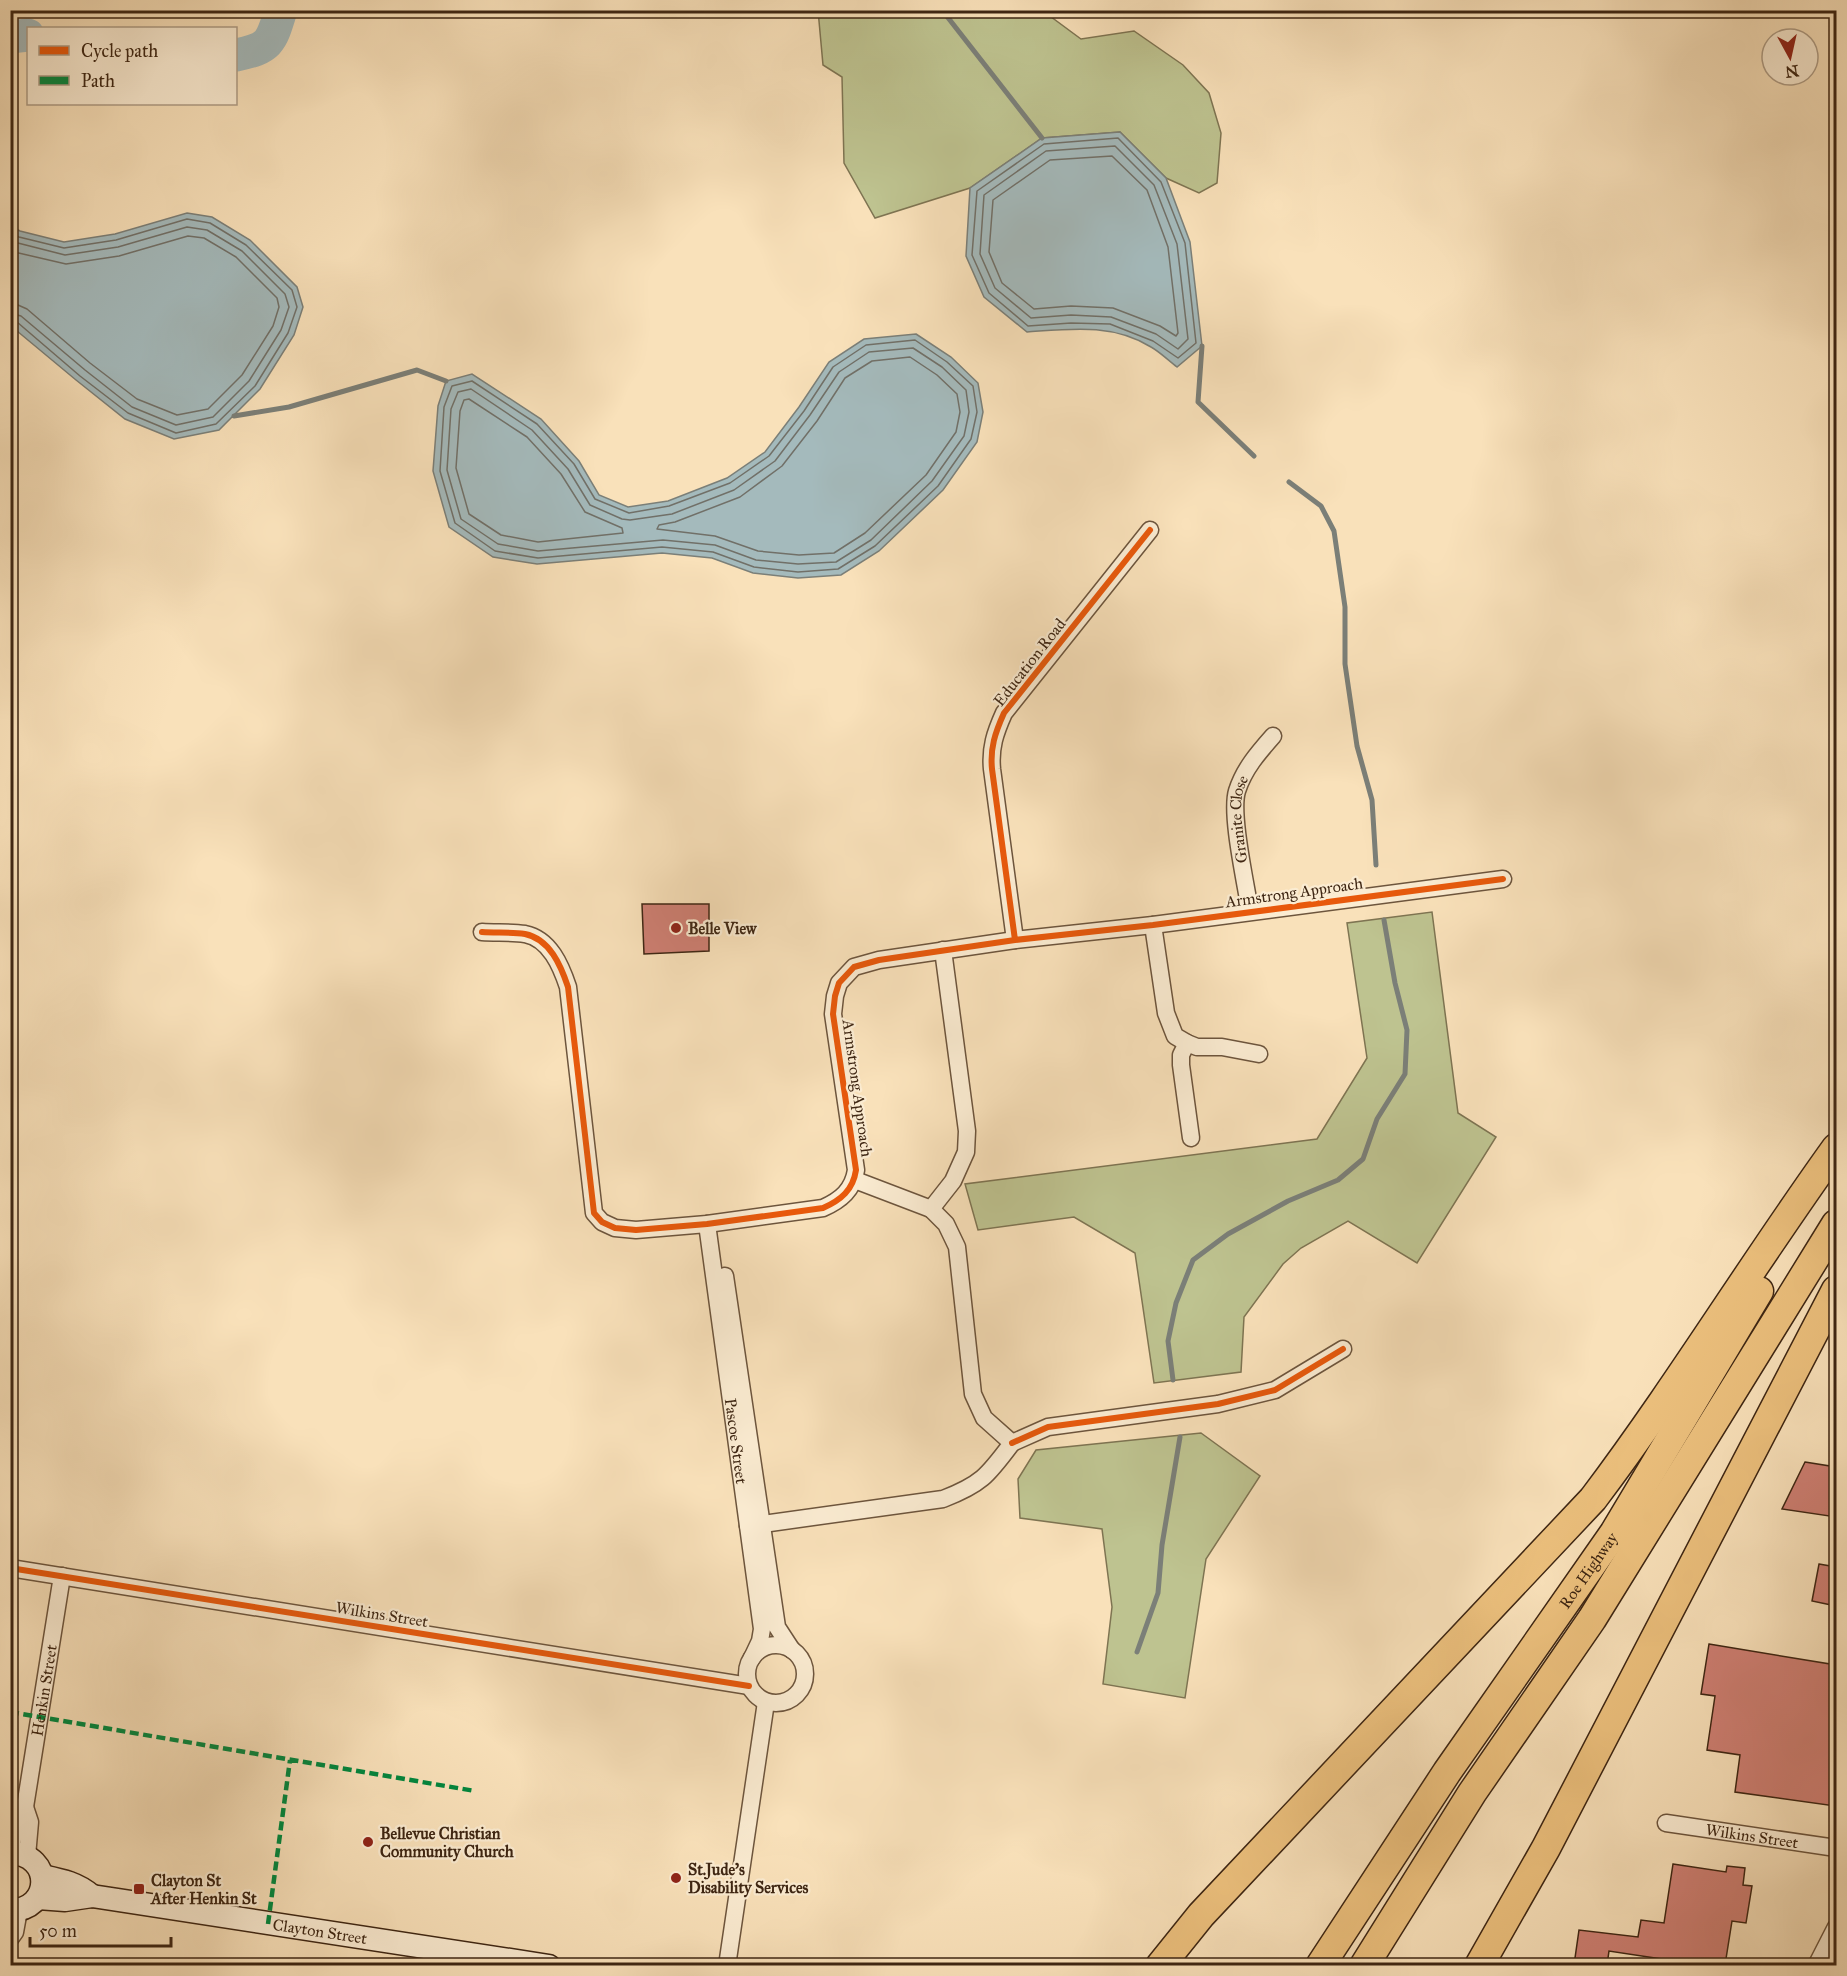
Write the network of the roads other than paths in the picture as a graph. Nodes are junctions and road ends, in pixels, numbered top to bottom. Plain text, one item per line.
1 (1150, 530) dead end
2 (1273, 736) dead end
3 (1503, 879) dead end
4 (1250, 911) junction
5 (1153, 925) junction
6 (482, 932) dead end
7 (1015, 940) junction
8 (943, 950) junction
9 (1187, 1043) junction
10 (1259, 1054) dead end
11 (1191, 1138) dead end
12 (1836, 1148) edge
13 (1836, 1161) edge
14 (855, 1180) junction
15 (931, 1209) junction
16 (712, 1223) junction
17 (1836, 1224) edge
18 (1836, 1290) edge
19 (1343, 1349) dead end
20 (1012, 1443) junction
21 (755, 1525) junction
22 (10, 1568) edge
23 (62, 1576) junction
24 (792, 1650) junction
25 (752, 1658) junction
26 (750, 1686) junction
27 (770, 1702) junction
28 (1666, 1823) dead end
29 (1836, 1848) edge
30 (16, 1853) edge
31 (28, 1898) edge
32 (1836, 1926) edge
33 (10, 1939) edge
34 (549, 1965) edge
35 (727, 1965) edge
36 (736, 1965) edge
37 (1160, 1965) edge
38 (1320, 1965) edge
39 (1364, 1965) edge
40 (1479, 1965) edge
41 (1816, 1965) edge

1 - 7 street, Education Road
2 - 4 street, Granite Close
3 - 4 street, Armstrong Approach
4 - 5 street, Armstrong Approach
5 - 7 street, Armstrong Approach
5 - 9 street
6 - 16 street, Armstrong Approach
7 - 8 street, Armstrong Approach
8 - 14 street, Armstrong Approach
8 - 15 street
9 - 10 street
9 - 11 street
12 - 37 highway
13 - 38 highway, Roe Highway
14 - 15 street
14 - 16 street, Armstrong Approach
15 - 20 street
16 - 21 street, Pascoe Street
17 - 39 highway, Roe Highway
18 - 40 highway
19 - 20 street
20 - 21 street
21 - 24 street, Pascoe Street
21 - 25 street, Pascoe Street
22 - 23 street, Wilkins Street
23 - 26 street, Wilkins Street
23 - 30 street, Henkin Street
24 - 25 street
24 - 27 street
25 - 26 street
26 - 27 street
27 - 35 street
27 - 36 street
28 - 29 street, Wilkins Street
30 - 31 main road
31 - 33 street
31 - 34 main road, Clayton Street
32 - 41 street

